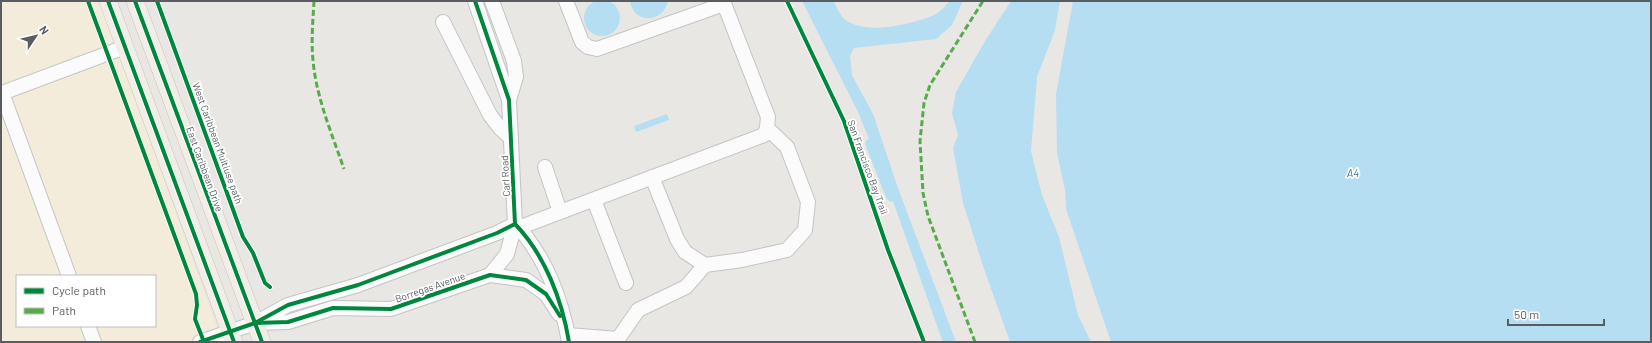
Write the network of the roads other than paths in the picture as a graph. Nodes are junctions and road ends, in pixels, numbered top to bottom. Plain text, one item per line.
1 (108, 1) edge
2 (135, 1) edge
3 (475, 1) edge
4 (492, 1) edge
5 (566, 1) edge
6 (724, 2) edge
7 (443, 22) dead end
8 (125, 48) junction
9 (509, 100) junction
10 (767, 128) junction
11 (511, 138) junction
12 (545, 167) dead end
13 (652, 177) junction
14 (594, 200) junction
15 (560, 212) junction
16 (516, 226) junction
17 (705, 265) junction
18 (70, 275) edge
19 (490, 275) junction
20 (626, 283) dead end
21 (255, 323) junction
22 (88, 327) edge
23 (568, 334) edge
24 (232, 337) edge
25 (94, 342) edge
26 (200, 342) edge
27 (262, 342) edge

1 - 8 main road
2 - 21 main road, East Caribbean Drive
3 - 9 street, Carl Road
4 - 9 street, Carl Road
5 - 6 street
6 - 10 street
7 - 11 street
8 - 18 street
8 - 24 main road
9 - 11 street, Carl Road
10 - 13 street, Borregas Avenue
10 - 17 street
11 - 16 street, Carl Road
12 - 15 street
13 - 14 street, Borregas Avenue
13 - 17 street
14 - 15 street, Borregas Avenue
14 - 20 street
15 - 16 street, Borregas Avenue
16 - 19 street, Carl Road
16 - 21 street, Borregas Avenue
16 - 23 street
17 - 23 street
19 - 21 street, Borregas Avenue
19 - 23 street, Borregas Avenue
21 - 24 street, Borregas Avenue
21 - 27 main road, East Caribbean Drive
22 - 25 street
24 - 26 street, Borregas Avenue

